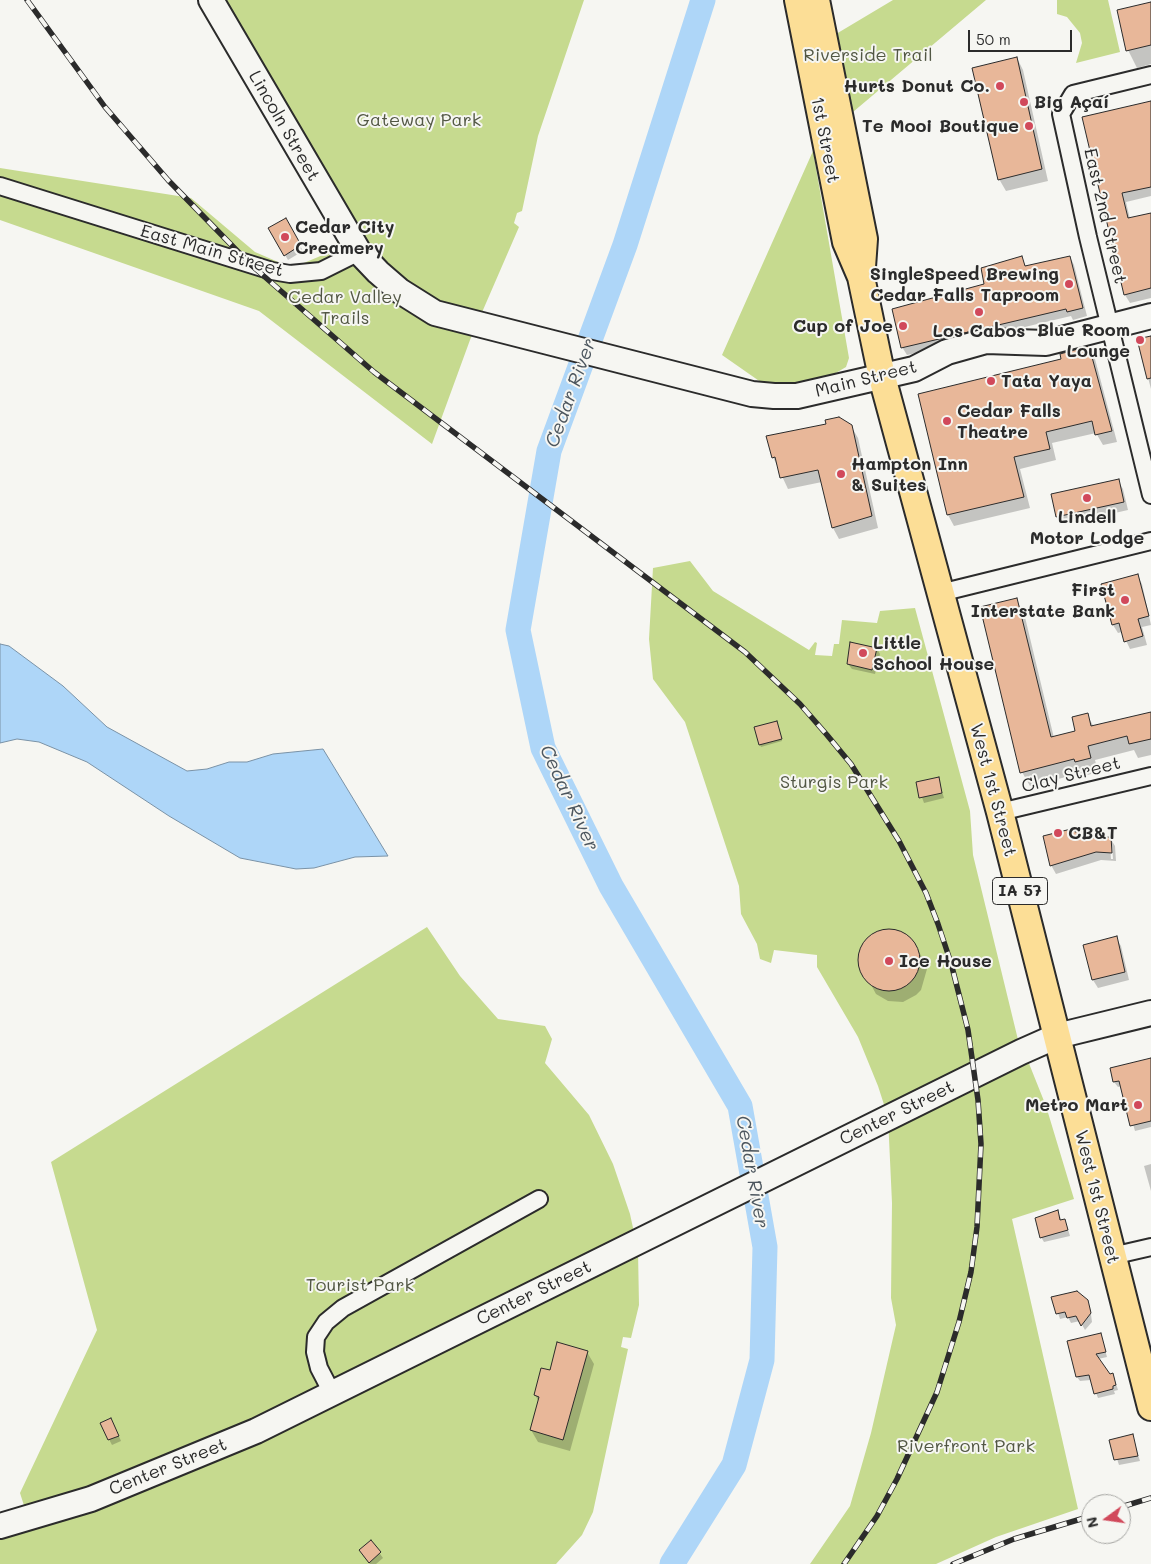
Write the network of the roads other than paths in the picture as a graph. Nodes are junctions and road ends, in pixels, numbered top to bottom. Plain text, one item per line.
1 (211, 0) edge
2 (798, 0) edge
3 (816, 0) edge
4 (1151, 75) edge
5 (832, 126) junction
6 (0, 186) edge
7 (359, 252) junction
8 (1151, 316) edge
9 (1110, 327) junction
10 (882, 377) junction
11 (1151, 495) edge
12 (1151, 541) edge
13 (940, 594) junction
14 (1151, 776) edge
15 (1000, 812) junction
16 (1151, 1013) edge
17 (1057, 1036) junction
18 (538, 1199) dead end
19 (1151, 1247) edge
20 (1112, 1256) junction
21 (332, 1393) junction
22 (1151, 1407) edge
23 (0, 1526) edge

1 - 7 main road, Lincoln Street
2 - 5 main road, 1st Street
3 - 5 main road, 1st Street
4 - 9 street, East 2nd Street
5 - 10 main road, 1st Street
6 - 7 street, East Main Street
7 - 10 main road, Main Street
8 - 9 main road, Main Street
9 - 10 main road, Main Street
9 - 11 street, East 2nd Street
10 - 13 main road, West 1st Street / IA 57
12 - 13 street
13 - 15 main road, West 1st Street / IA 57
14 - 15 street, Clay Street
15 - 17 main road, West 1st Street / IA 57
16 - 17 main road, Center Street
17 - 20 main road, West 1st Street / IA 57
17 - 21 main road, Center Street
18 - 21 street
19 - 20 street
20 - 22 main road, West 1st Street / IA 57
21 - 23 main road, Center Street

